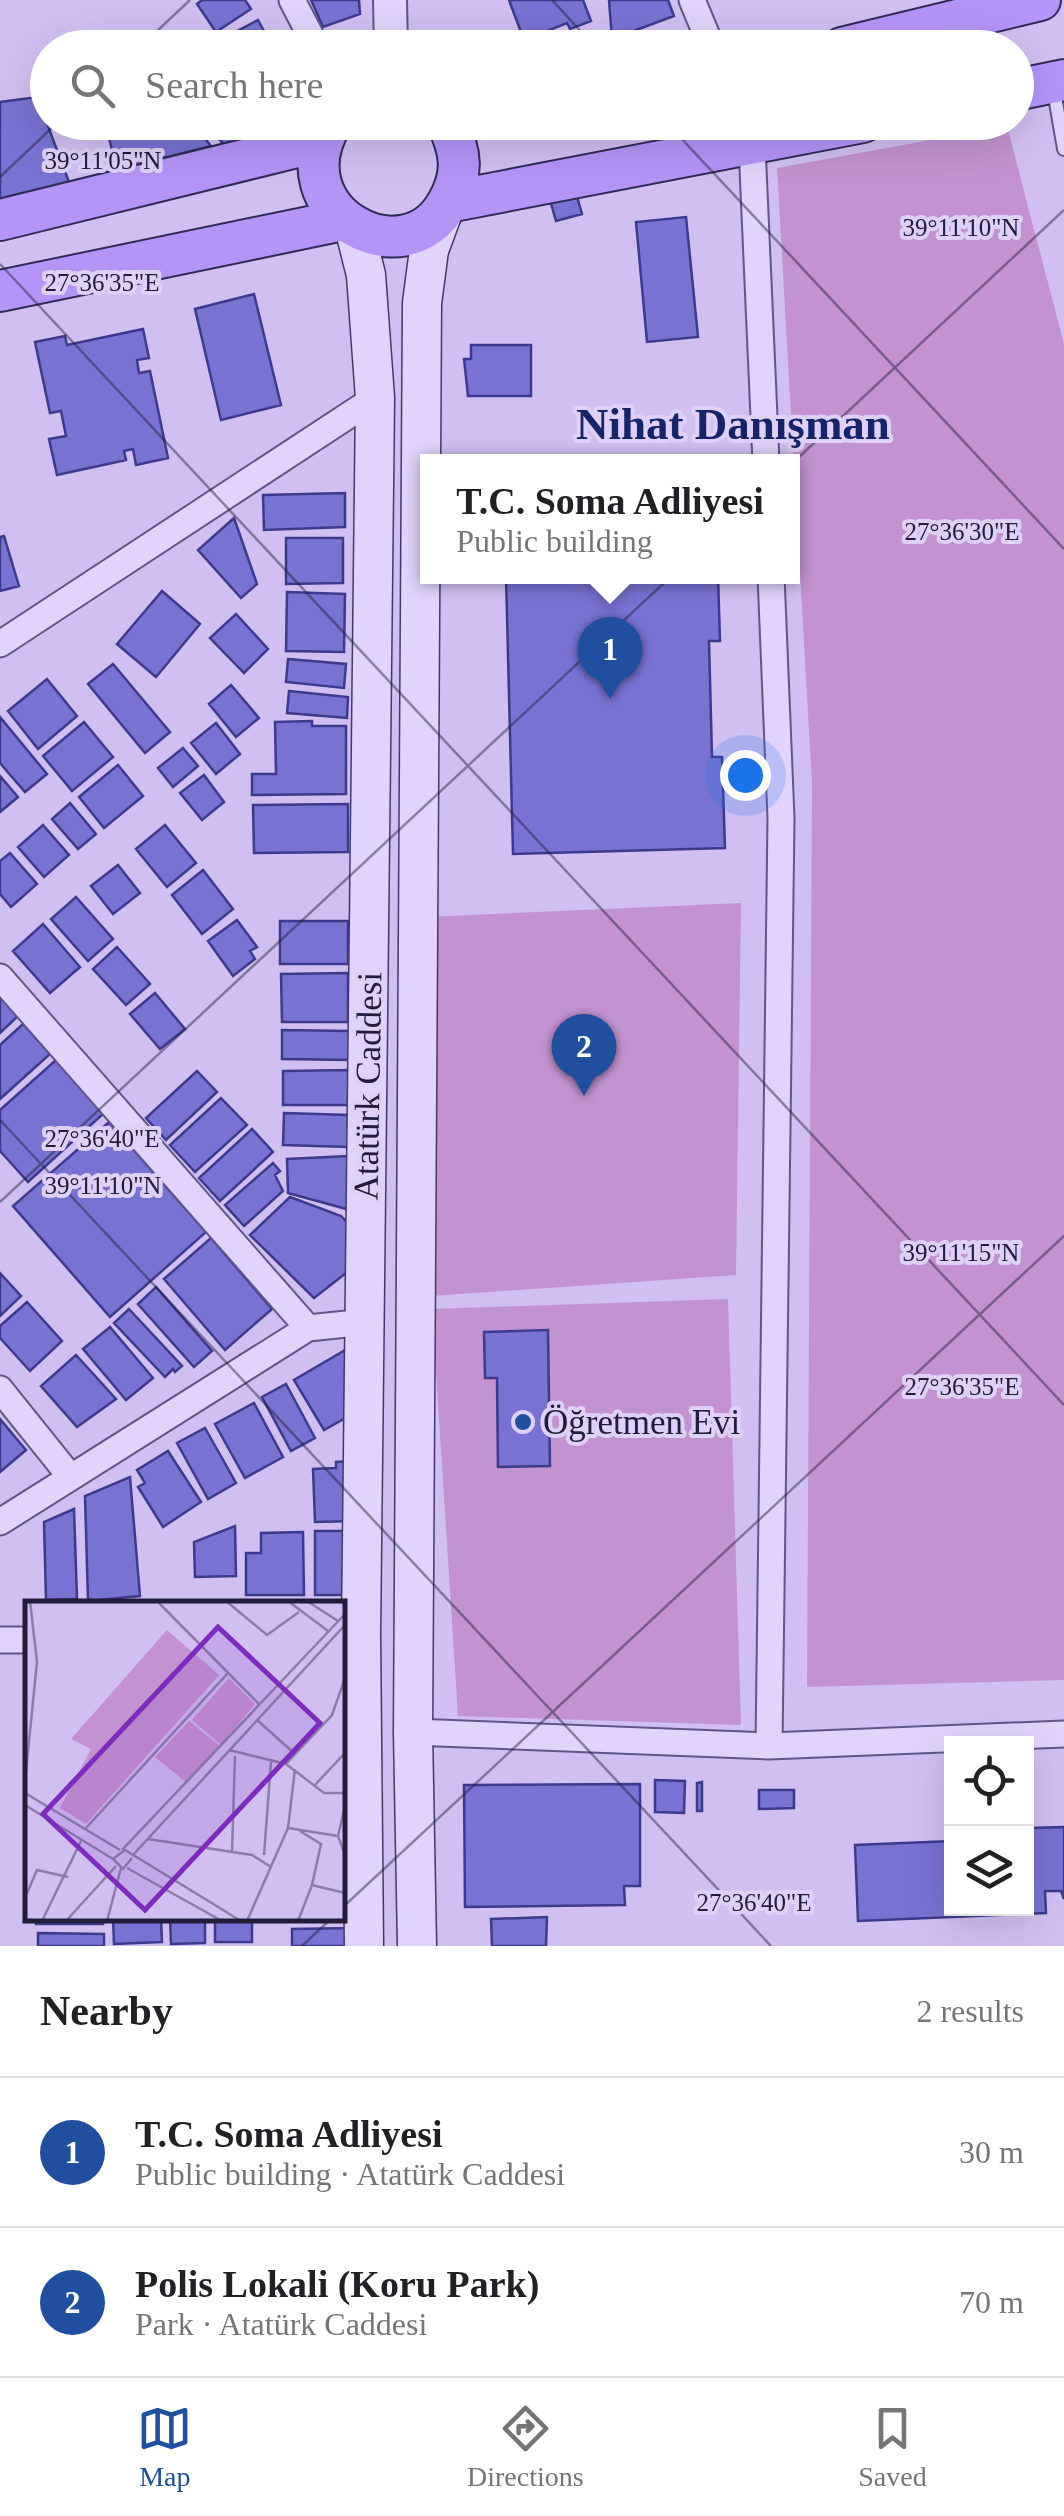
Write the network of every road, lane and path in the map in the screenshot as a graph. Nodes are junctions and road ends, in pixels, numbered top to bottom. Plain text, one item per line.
1 (292, 0) edge
2 (390, 0) edge
3 (692, 0) edge
4 (1040, 0) edge
5 (308, 30) edge
6 (391, 30) edge
7 (704, 30) edge
8 (916, 30) edge
9 (1044, 84) edge
10 (296, 140) edge
11 (323, 140) edge
12 (453, 140) edge
13 (780, 140) edge
14 (752, 146) junction
15 (1064, 149) edge
16 (446, 207) junction
17 (0, 220) edge
18 (348, 224) junction
19 (0, 291) edge
20 (375, 398) junction
21 (421, 454) edge
22 (766, 454) edge
23 (420, 584) edge
24 (771, 584) edge
25 (0, 644) edge
26 (0, 977) edge
27 (366, 1322) junction
28 (308, 1328) junction
29 (0, 1389) edge
30 (69, 1474) junction
31 (0, 1522) edge
32 (352, 1634) edge
33 (414, 1732) junction
34 (1064, 1734) edge
35 (769, 1746) junction
36 (364, 1946) edge
37 (417, 1946) edge

1 - 5 street
2 - 6 street
3 - 7 street
4 - 8 main road
9 - 15 lane
10 - 17 main road
11 - 18 main road
12 - 16 main road
13 - 14 main road
14 - 16 main road
14 - 22 street
16 - 18 main road
16 - 21 main road
18 - 19 main road
18 - 20 main road, Atatürk Caddesi
20 - 25 street
20 - 27 main road, Atatürk Caddesi
23 - 33 main road
24 - 35 street
26 - 28 street
27 - 28 street
27 - 32 main road, Atatürk Caddesi
28 - 30 street
29 - 30 street
30 - 31 street
32 - 36 main road, Atatürk Caddesi
33 - 35 street
33 - 37 main road
34 - 35 street

